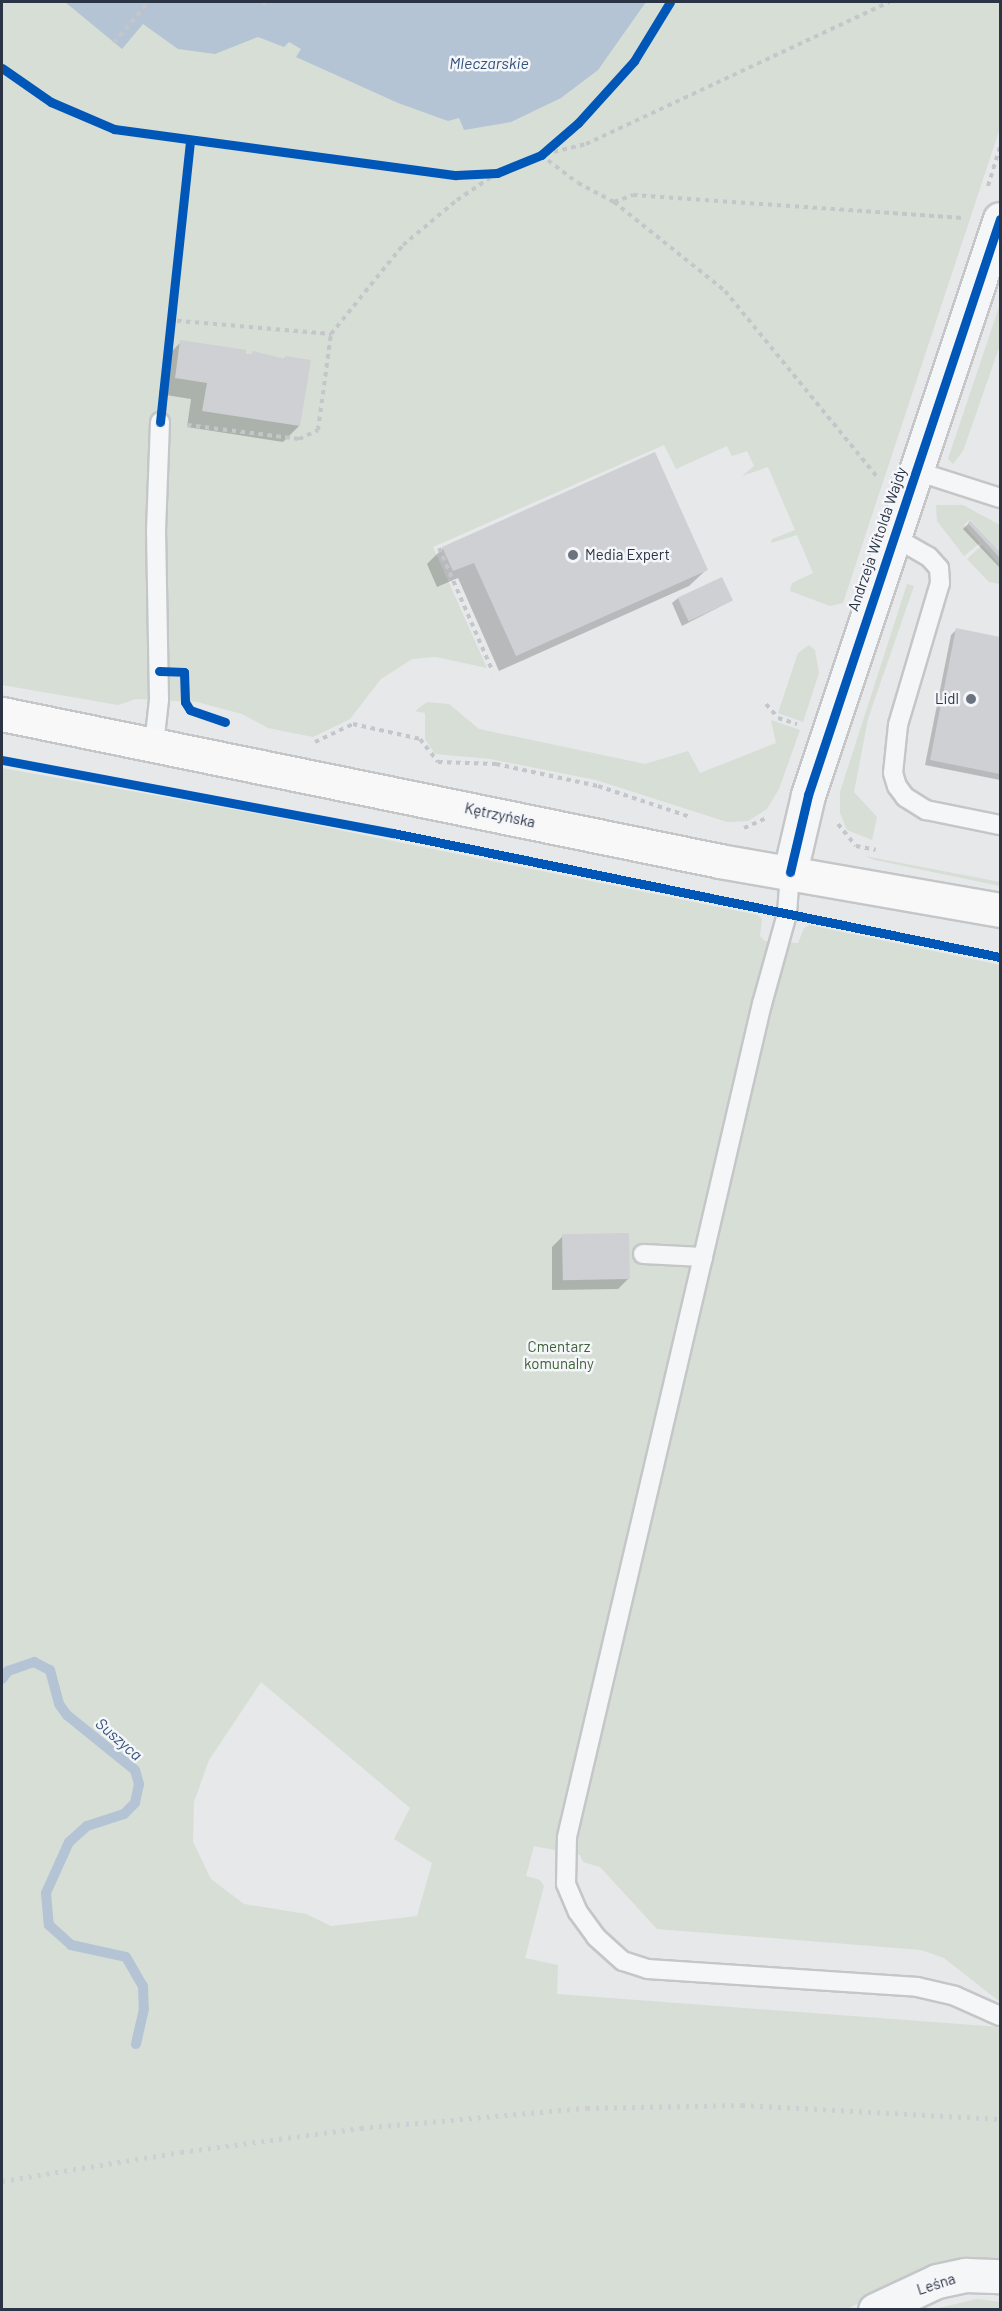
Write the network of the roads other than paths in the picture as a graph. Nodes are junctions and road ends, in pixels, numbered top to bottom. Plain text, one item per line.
1 (1000, 219) edge
2 (160, 422) road end
3 (916, 471) junction
4 (999, 492) edge
5 (894, 537) junction
6 (2, 714) edge
7 (154, 745) junction
8 (1000, 825) edge
9 (790, 872) junction
10 (1000, 910) edge
11 (644, 1254) dead end
12 (703, 1257) junction
13 (1000, 2016) edge
14 (1000, 2276) edge
15 (875, 2310) edge

1 - 3 street, Andrzeja Witolda Wajdy
2 - 7 lane
3 - 4 lane
3 - 5 street, Andrzeja Witolda Wajdy
5 - 8 lane
5 - 9 street, Andrzeja Witolda Wajdy
6 - 7 main road, Kętrzyńska
7 - 9 main road, Kętrzyńska
9 - 10 main road, Kętrzyńska
9 - 12 lane
11 - 12 lane
12 - 13 lane
14 - 15 street, Leśna

